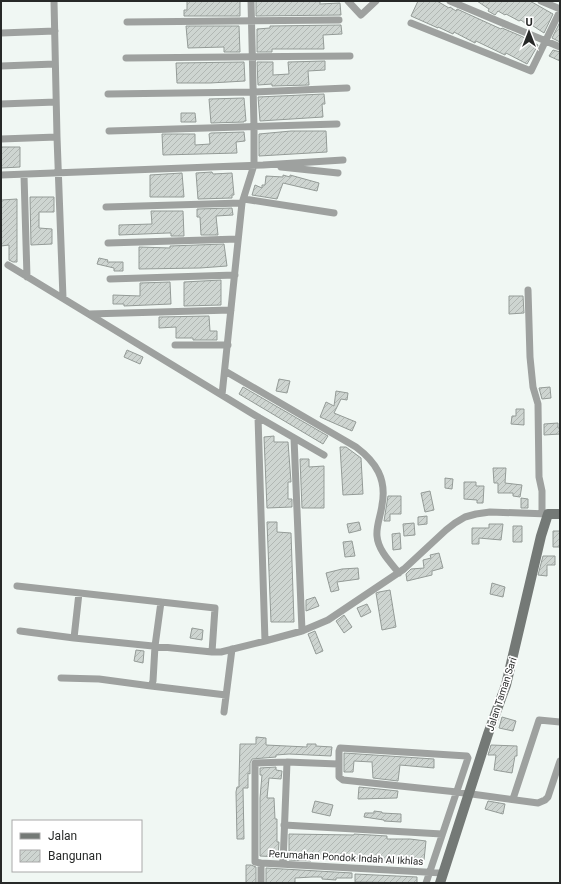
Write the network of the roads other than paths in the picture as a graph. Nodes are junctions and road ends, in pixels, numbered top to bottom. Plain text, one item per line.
1 (54, 1) edge
2 (251, 1) edge
3 (348, 1) edge
4 (376, 1) edge
5 (450, 1) edge
6 (541, 1) edge
7 (560, 10) edge
8 (339, 20) dead end
9 (252, 21) junction
10 (127, 22) dead end
11 (411, 23) dead end
12 (55, 31) junction
13 (1, 33) edge
14 (546, 41) junction
15 (560, 47) edge
16 (350, 56) dead end
17 (252, 57) junction
18 (126, 58) dead end
19 (56, 64) junction
20 (1, 66) edge
21 (347, 88) dead end
22 (253, 92) junction
23 (108, 94) dead end
24 (56, 102) junction
25 (1, 104) edge
26 (337, 124) dead end
27 (254, 128) junction
28 (109, 131) dead end
29 (57, 136) junction
30 (1, 139) edge
31 (343, 160) dead end
32 (263, 165) junction
33 (254, 166) junction
34 (338, 173) dead end
35 (58, 174) junction
36 (1, 175) edge
37 (24, 175) junction
38 (243, 201) junction
39 (106, 207) dead end
40 (334, 213) dead end
41 (238, 239) junction
42 (108, 242) dead end
43 (8, 265) dead end
44 (235, 275) junction
45 (27, 276) junction
46 (110, 279) dead end
47 (528, 290) dead end
48 (63, 298) junction
49 (231, 310) junction
50 (89, 314) junction
51 (175, 345) dead end
52 (228, 345) junction
53 (225, 371) junction
54 (222, 395) junction
55 (258, 418) junction
56 (294, 438) junction
57 (324, 455) dead end
58 (545, 514) junction
59 (560, 514) edge
60 (398, 573) junction
61 (17, 586) dead end
62 (78, 592) junction
63 (161, 602) junction
64 (20, 631) dead end
65 (302, 631) junction
66 (74, 638) junction
67 (265, 641) junction
68 (155, 646) junction
69 (232, 649) junction
70 (212, 652) junction
71 (62, 678) dead end
72 (151, 686) junction
73 (226, 695) junction
74 (224, 712) dead end
75 (560, 722) edge
76 (560, 761) edge
77 (287, 762) junction
78 (338, 764) junction
79 (458, 792) junction
80 (469, 794) junction
81 (513, 799) junction
82 (284, 825) junction
83 (442, 834) junction
84 (261, 863) junction
85 (284, 864) junction
86 (430, 871) junction
87 (443, 873) junction
88 (261, 883) edge
89 (426, 883) edge
90 (440, 883) edge

1 - 12 street
2 - 9 street
3 - 4 street
5 - 14 street
6 - 7 street
7 - 14 street
8 - 9 street
9 - 10 street
9 - 17 street
11 - 14 street
12 - 13 street
12 - 19 street
14 - 15 street
16 - 17 street
17 - 18 street
17 - 22 street
19 - 20 street
19 - 24 street
21 - 22 street
22 - 23 street
22 - 27 street
24 - 25 street
24 - 29 street
26 - 27 street
27 - 28 street
27 - 33 street
29 - 30 street
29 - 35 street
31 - 32 street
32 - 33 street
32 - 34 street
33 - 35 street
33 - 38 street
35 - 37 street
35 - 48 street
36 - 37 street
37 - 45 street
38 - 39 street
38 - 40 street
38 - 41 street
41 - 42 street
41 - 44 street
43 - 45 street
44 - 46 street
44 - 49 street
45 - 48 street
47 - 58 street
48 - 50 street
49 - 50 street
49 - 52 street
50 - 54 street
51 - 52 street
52 - 53 street
53 - 54 street
53 - 60 street
54 - 55 street
55 - 56 street
55 - 67 street
56 - 57 street
56 - 65 street
58 - 59 street
58 - 60 street
58 - 80 street, Jalan Taman Sari
60 - 65 street
61 - 62 street
62 - 63 street
62 - 66 street
63 - 68 street
63 - 70 street
64 - 66 street
65 - 67 street
66 - 68 street
67 - 69 street
68 - 70 street
68 - 72 street
69 - 70 street
69 - 73 street
71 - 72 street
72 - 73 street
73 - 74 street
75 - 81 street
76 - 81 street
77 - 78 street
77 - 82 street
77 - 84 street, Perumahan Pondok Indah Al Ikhlas
78 - 79 street
78 - 79 street
79 - 80 street
79 - 83 street
80 - 81 street
80 - 87 street, Jalan Taman Sari
82 - 83 street
82 - 85 street
83 - 86 street
84 - 85 street, Perumahan Pondok Indah Al Ikhlas
84 - 88 street, Perumahan Pondok Indah Al Ikhlas
85 - 86 street, Perumahan Pondok Indah Al Ikhlas
86 - 87 street, Perumahan Pondok Indah Al Ikhlas
86 - 89 street, Perumahan Pondok Indah Al Ikhlas
87 - 90 street, Jalan Taman Sari

